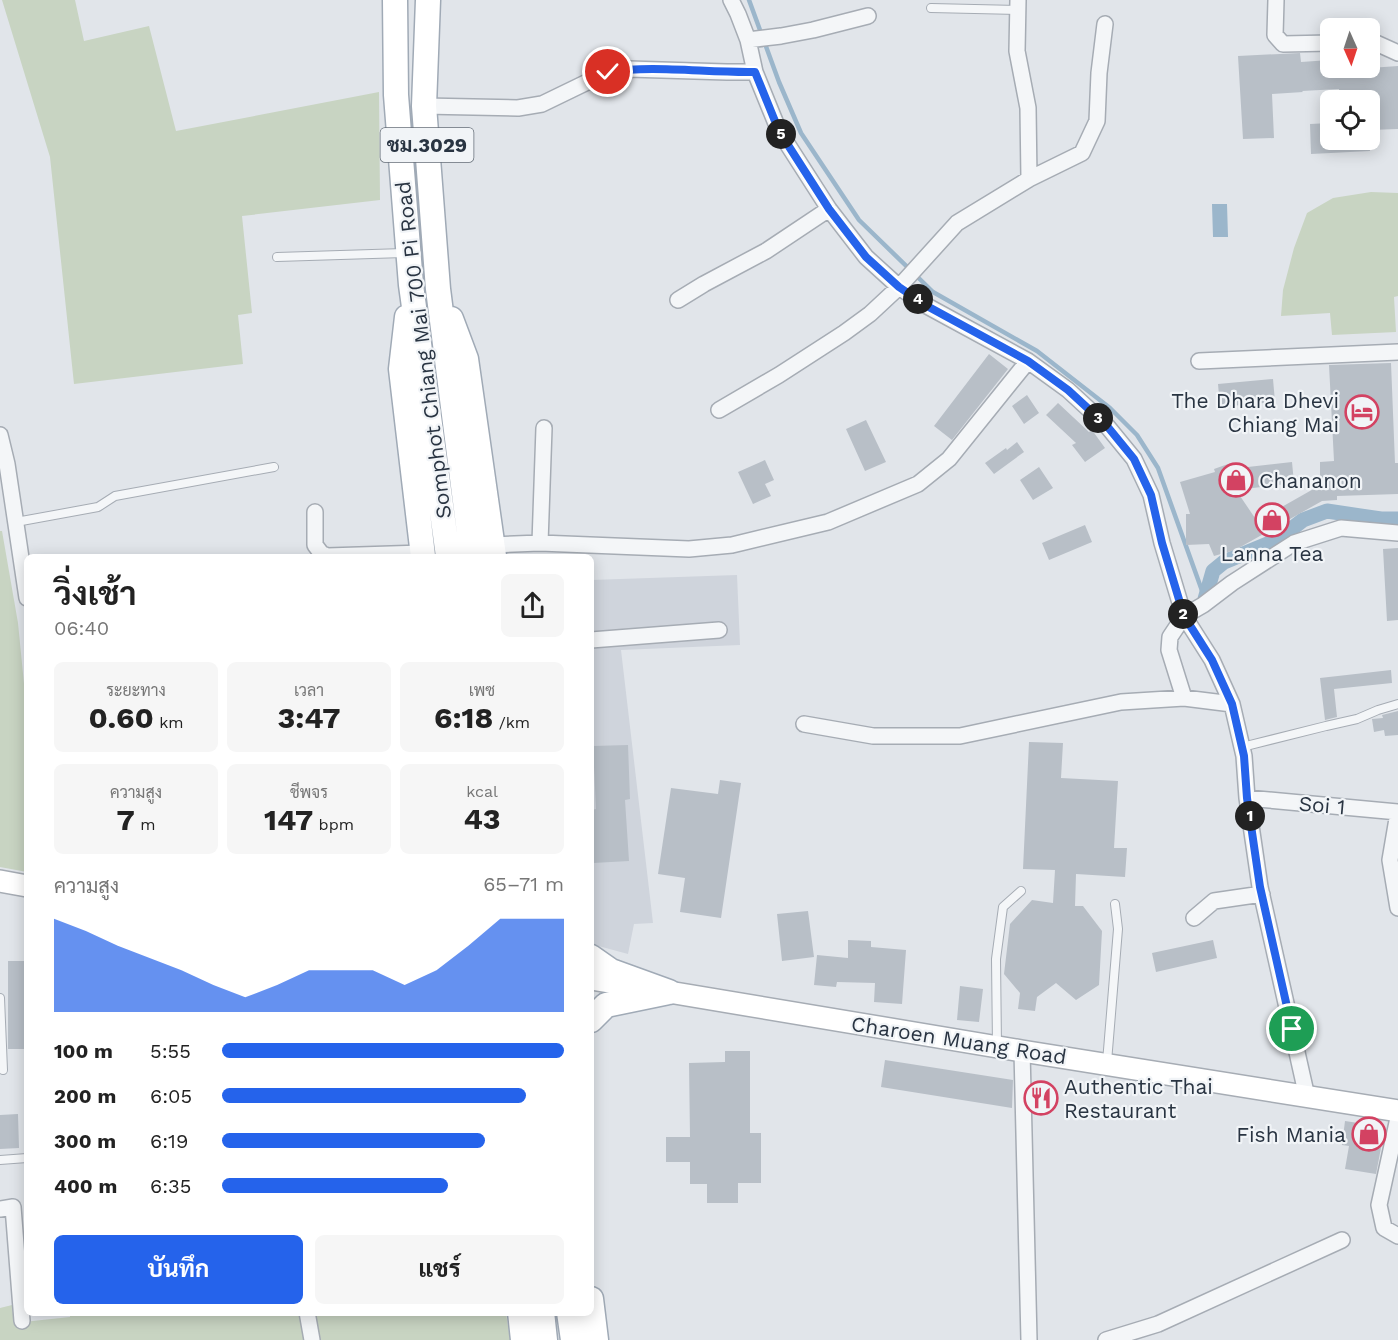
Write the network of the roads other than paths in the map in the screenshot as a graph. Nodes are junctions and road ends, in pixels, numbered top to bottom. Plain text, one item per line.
1 (395, 0) edge
2 (428, 0) edge
3 (731, 0) edge
4 (1276, 0) edge
5 (1018, 5) edge
6 (931, 8) dead end
7 (868, 15) dead end
8 (1105, 24) dead end
9 (748, 40) junction
10 (1320, 43) edge
11 (1380, 45) edge
12 (1398, 53) edge
13 (755, 72) junction
14 (424, 106) junction
15 (1029, 179) junction
16 (829, 209) junction
17 (409, 253) junction
18 (277, 257) dead end
19 (411, 285) junction
20 (899, 287) junction
21 (678, 300) dead end
22 (1398, 352) edge
23 (1028, 361) junction
24 (1199, 361) dead end
25 (719, 410) dead end
26 (544, 428) dead end
27 (0, 435) edge
28 (4, 465) edge
29 (274, 467) dead end
30 (315, 512) dead end
31 (16, 522) junction
32 (1398, 533) edge
33 (540, 543) junction
34 (486, 553) edge
35 (323, 554) edge
36 (423, 554) edge
37 (448, 554) edge
38 (24, 577) edge
39 (1184, 616) junction
40 (719, 630) dead end
41 (594, 640) edge
42 (1184, 698) junction
43 (1232, 704) junction
44 (1398, 704) edge
45 (804, 723) dead end
46 (1242, 747) junction
47 (1247, 798) junction
48 (1398, 813) edge
49 (0, 881) edge
50 (24, 885) edge
51 (1021, 891) dead end
52 (1262, 894) junction
53 (1115, 904) dead end
54 (1398, 908) edge
55 (1194, 918) dead end
56 (594, 959) edge
57 (594, 980) edge
58 (669, 992) junction
59 (0, 998) edge
60 (594, 1017) edge
61 (997, 1047) junction
62 (1022, 1051) junction
63 (1107, 1064) junction
64 (3, 1070) dead end
65 (1307, 1097) junction
66 (1398, 1111) edge
67 (1398, 1118) edge
68 (24, 1158) edge
69 (0, 1160) edge
70 (0, 1209) edge
71 (1398, 1236) edge
72 (1342, 1240) dead end
73 (308, 1316) edge
74 (520, 1316) edge
75 (542, 1316) edge
76 (570, 1316) edge
77 (593, 1316) edge
78 (22, 1321) dead end
79 (1142, 1335) edge
80 (312, 1340) edge
81 (523, 1340) edge
82 (545, 1340) edge
83 (573, 1340) edge
84 (596, 1340) edge
85 (1029, 1340) edge
86 (1106, 1340) edge

1 - 17 main road, Somphot Chiang Mai 700 Pi Road / ชม.3029
2 - 14 main road, Somphot Chiang Mai 700 Pi Road / ชม.3029
3 - 9 street
4 - 10 street
5 - 6 lane
5 - 15 street
7 - 9 street
8 - 15 street
9 - 13 street
11 - 12 street
13 - 14 street
13 - 16 street
14 - 34 main road, Somphot Chiang Mai 700 Pi Road / ชม.3029
15 - 20 street
16 - 20 street
16 - 21 street
17 - 18 lane
17 - 19 main road, Somphot Chiang Mai 700 Pi Road / ชม.3029
19 - 36 main road
19 - 37 main road, Somphot Chiang Mai 700 Pi Road / ชม.3029
20 - 23 street
20 - 25 street
22 - 24 street
23 - 33 street
23 - 39 street
26 - 33 street
27 - 28 street
28 - 31 street
29 - 31 lane
30 - 35 street
31 - 38 street
32 - 39 street
33 - 34 street
39 - 42 street
39 - 43 street
40 - 41 street
42 - 43 street
42 - 45 street
43 - 46 street
44 - 46 lane
46 - 47 street
47 - 48 street, Soi 1
47 - 52 street
48 - 54 street
49 - 50 main road
51 - 61 lane
52 - 55 street
52 - 65 street
53 - 63 lane
56 - 58 main road
57 - 58 main road, Charoen Muang Road
58 - 60 main road
58 - 61 main road, Charoen Muang Road
59 - 64 lane
61 - 62 main road, Charoen Muang Road
62 - 63 main road, Charoen Muang Road
62 - 85 street
63 - 65 main road, Charoen Muang Road
65 - 66 main road, Charoen Muang Road
67 - 71 street
68 - 69 lane
70 - 78 street
72 - 79 street
73 - 80 street
74 - 81 main road
75 - 82 main road
76 - 83 main road
77 - 84 main road
79 - 86 street

